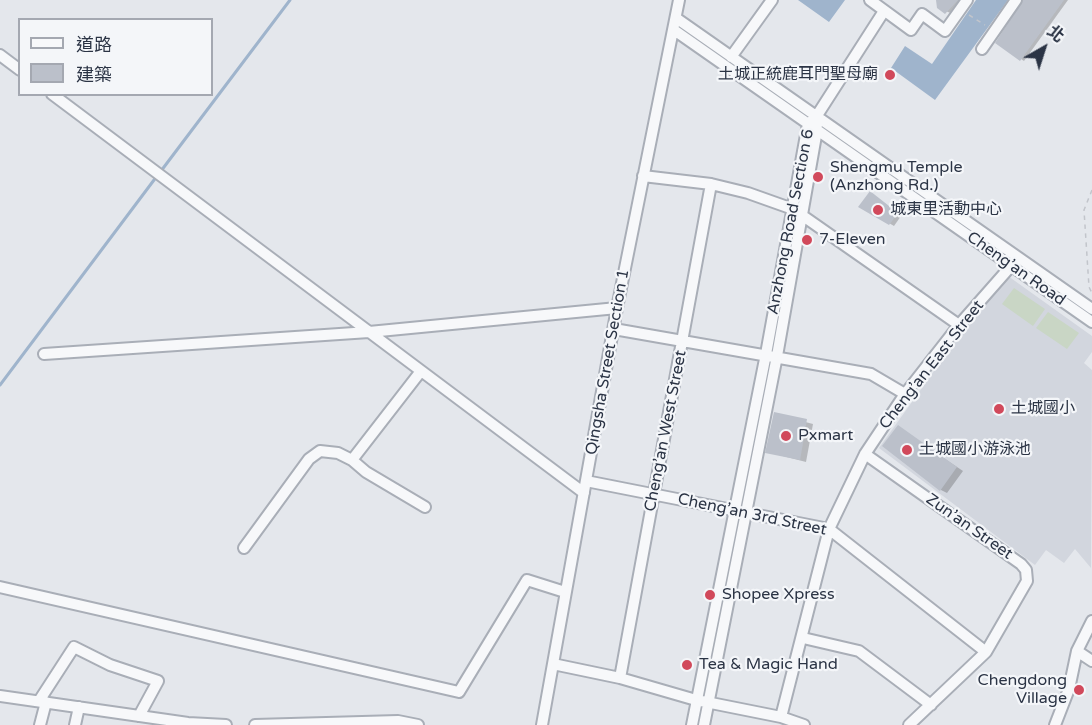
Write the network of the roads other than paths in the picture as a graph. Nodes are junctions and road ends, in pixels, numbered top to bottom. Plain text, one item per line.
1 (679, 0) edge
2 (771, 0) edge
3 (870, 0) edge
4 (1016, 0) edge
5 (964, 5) edge
6 (884, 11) junction
7 (676, 18) junction
8 (674, 30) junction
9 (982, 49) dead end
10 (0, 55) edge
11 (731, 57) junction
12 (18, 68) edge
13 (55, 96) edge
14 (814, 124) junction
15 (643, 176) junction
16 (711, 184) junction
17 (798, 213) junction
18 (1014, 262) junction
19 (617, 309) junction
20 (1092, 309) edge
21 (1092, 322) edge
22 (959, 325) junction
23 (614, 329) junction
24 (369, 332) junction
25 (684, 340) junction
26 (44, 354) dead end
27 (772, 355) junction
28 (421, 371) junction
29 (905, 394) junction
30 (865, 454) junction
31 (352, 459) junction
32 (585, 487) junction
33 (654, 494) junction
34 (425, 507) dead end
35 (734, 510) junction
36 (746, 512) junction
37 (829, 529) junction
38 (244, 548) dead end
39 (0, 587) edge
40 (565, 592) junction
41 (1092, 621) edge
42 (803, 638) junction
43 (1077, 651) junction
44 (986, 652) junction
45 (1092, 661) edge
46 (553, 664) junction
47 (620, 678) junction
48 (0, 696) edge
49 (696, 700) junction
50 (42, 702) junction
51 (708, 702) junction
52 (932, 705) junction
53 (79, 707) junction
54 (139, 716) junction
55 (781, 717) junction
56 (187, 724) edge
57 (40, 725) edge
58 (75, 725) edge
59 (226, 725) edge
60 (255, 725) edge
61 (260, 725) edge
62 (418, 725) edge
63 (542, 725) edge
64 (692, 725) edge
65 (704, 725) edge
66 (804, 725) edge
67 (909, 725) edge
68 (1055, 725) edge

1 - 7 street, Qingsha Street Section 1
2 - 11 street
3 - 6 street
4 - 9 street
5 - 6 street
6 - 14 street
7 - 8 street, Qingsha Street Section 1
7 - 11 street, Cheng’an Road
8 - 14 street, Cheng’an Road
8 - 15 street, Qingsha Street Section 1
10 - 12 street
11 - 14 street, Cheng’an Road
13 - 24 street
14 - 17 street, Anzhong Road Section 6
14 - 18 street, Cheng’an Road
15 - 16 street
15 - 19 street, Qingsha Street Section 1
16 - 17 street
16 - 25 street, Cheng’an West Street
17 - 22 street
17 - 27 street, Anzhong Road Section 6
18 - 20 street, Cheng’an Road
18 - 21 street, Cheng’an Road
18 - 22 street, Cheng’an East Street
19 - 23 street, Qingsha Street Section 1
19 - 24 street
22 - 29 street, Cheng’an East Street
23 - 25 street
23 - 32 street, Qingsha Street Section 1
24 - 26 street
24 - 28 street
25 - 27 street
25 - 33 street, Cheng’an West Street
27 - 29 street
27 - 35 street, Anzhong Road Section 6
27 - 36 street, Anzhong Road Section 6
28 - 31 street
28 - 32 street
29 - 30 street, Cheng’an East Street
30 - 37 street, Cheng’an East Street
30 - 44 street, Zun’an Street
31 - 34 street
31 - 38 street
32 - 33 street, Cheng’an 3rd Street
32 - 40 street, Qingsha Street Section 1
33 - 35 street, Cheng’an 3rd Street
33 - 47 street, Cheng’an West Street
35 - 36 street, Cheng’an 3rd Street
35 - 49 street, Anzhong Road Section 6
36 - 37 street, Cheng’an 3rd Street
36 - 51 street, Anzhong Road Section 6
37 - 42 street, Cheng’an East Street
37 - 44 street, Cheng’an 3rd Street
39 - 40 street
40 - 46 street, Qingsha Street Section 1
41 - 43 street
42 - 52 street
42 - 55 street, Cheng’an East Street
43 - 45 street
43 - 68 street
44 - 52 street, Zun’an Street
46 - 47 street
46 - 63 street, Qingsha Street Section 1
47 - 49 street
48 - 50 street
49 - 51 street
49 - 64 street, Anzhong Road Section 6
50 - 53 street
50 - 54 street
50 - 57 street
51 - 55 street
51 - 65 street, Anzhong Road Section 6
52 - 67 street, Zun’an Street
53 - 54 street
53 - 58 street
54 - 56 street
55 - 66 street
56 - 59 street
60 - 61 street
61 - 62 street

